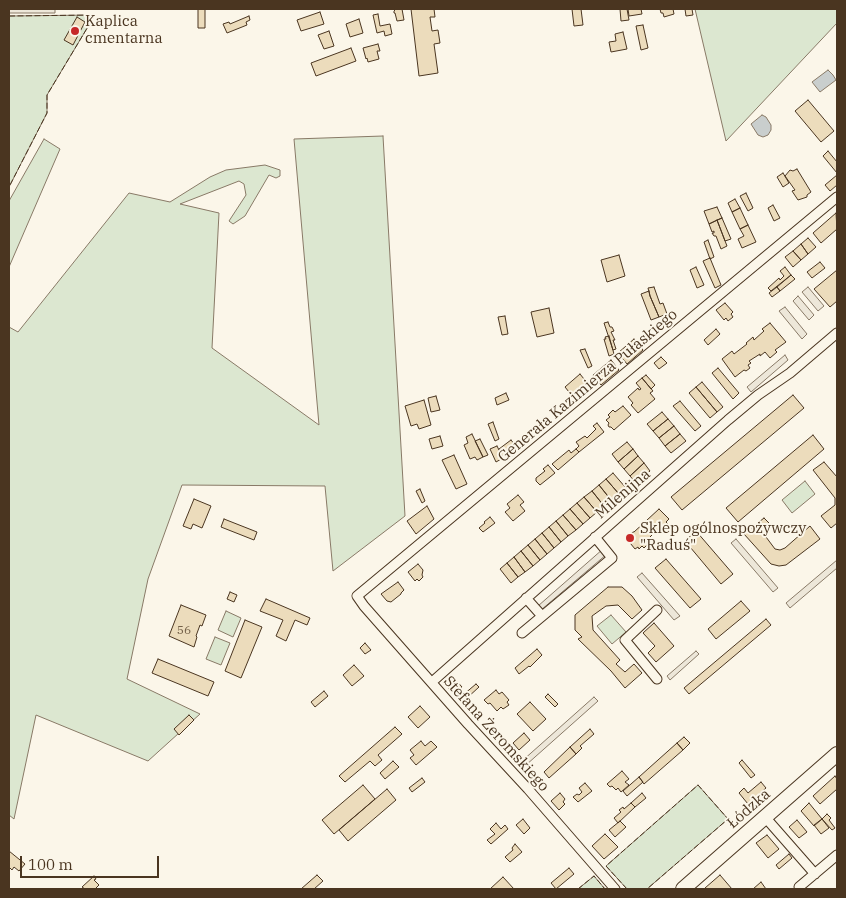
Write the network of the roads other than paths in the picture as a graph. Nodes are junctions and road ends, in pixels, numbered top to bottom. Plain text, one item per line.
1 (837, 198) edge
2 (837, 333) edge
3 (595, 537) junction
4 (357, 596) joint
5 (526, 598) junction
6 (657, 610) dead end
7 (542, 616) junction
8 (522, 633) dead end
9 (658, 680) dead end
10 (432, 682) junction
11 (837, 754) edge
12 (765, 817) junction
13 (837, 855) edge
14 (815, 874) junction
15 (799, 887) dead end
16 (615, 889) edge
17 (683, 889) edge

1 - 4 street, Generała Kazimierza Pułaskiego
2 - 3 street, Milenijna
3 - 5 street, Milenijna
3 - 7 street
4 - 10 street, Stefana Żeromskiego
5 - 7 street
5 - 10 street, Milenijna
6 - 9 street
7 - 8 street
10 - 16 street, Stefana Żeromskiego
11 - 12 main road, Łódzka
12 - 14 street
12 - 17 main road, Łódzka
13 - 14 street
14 - 15 street

